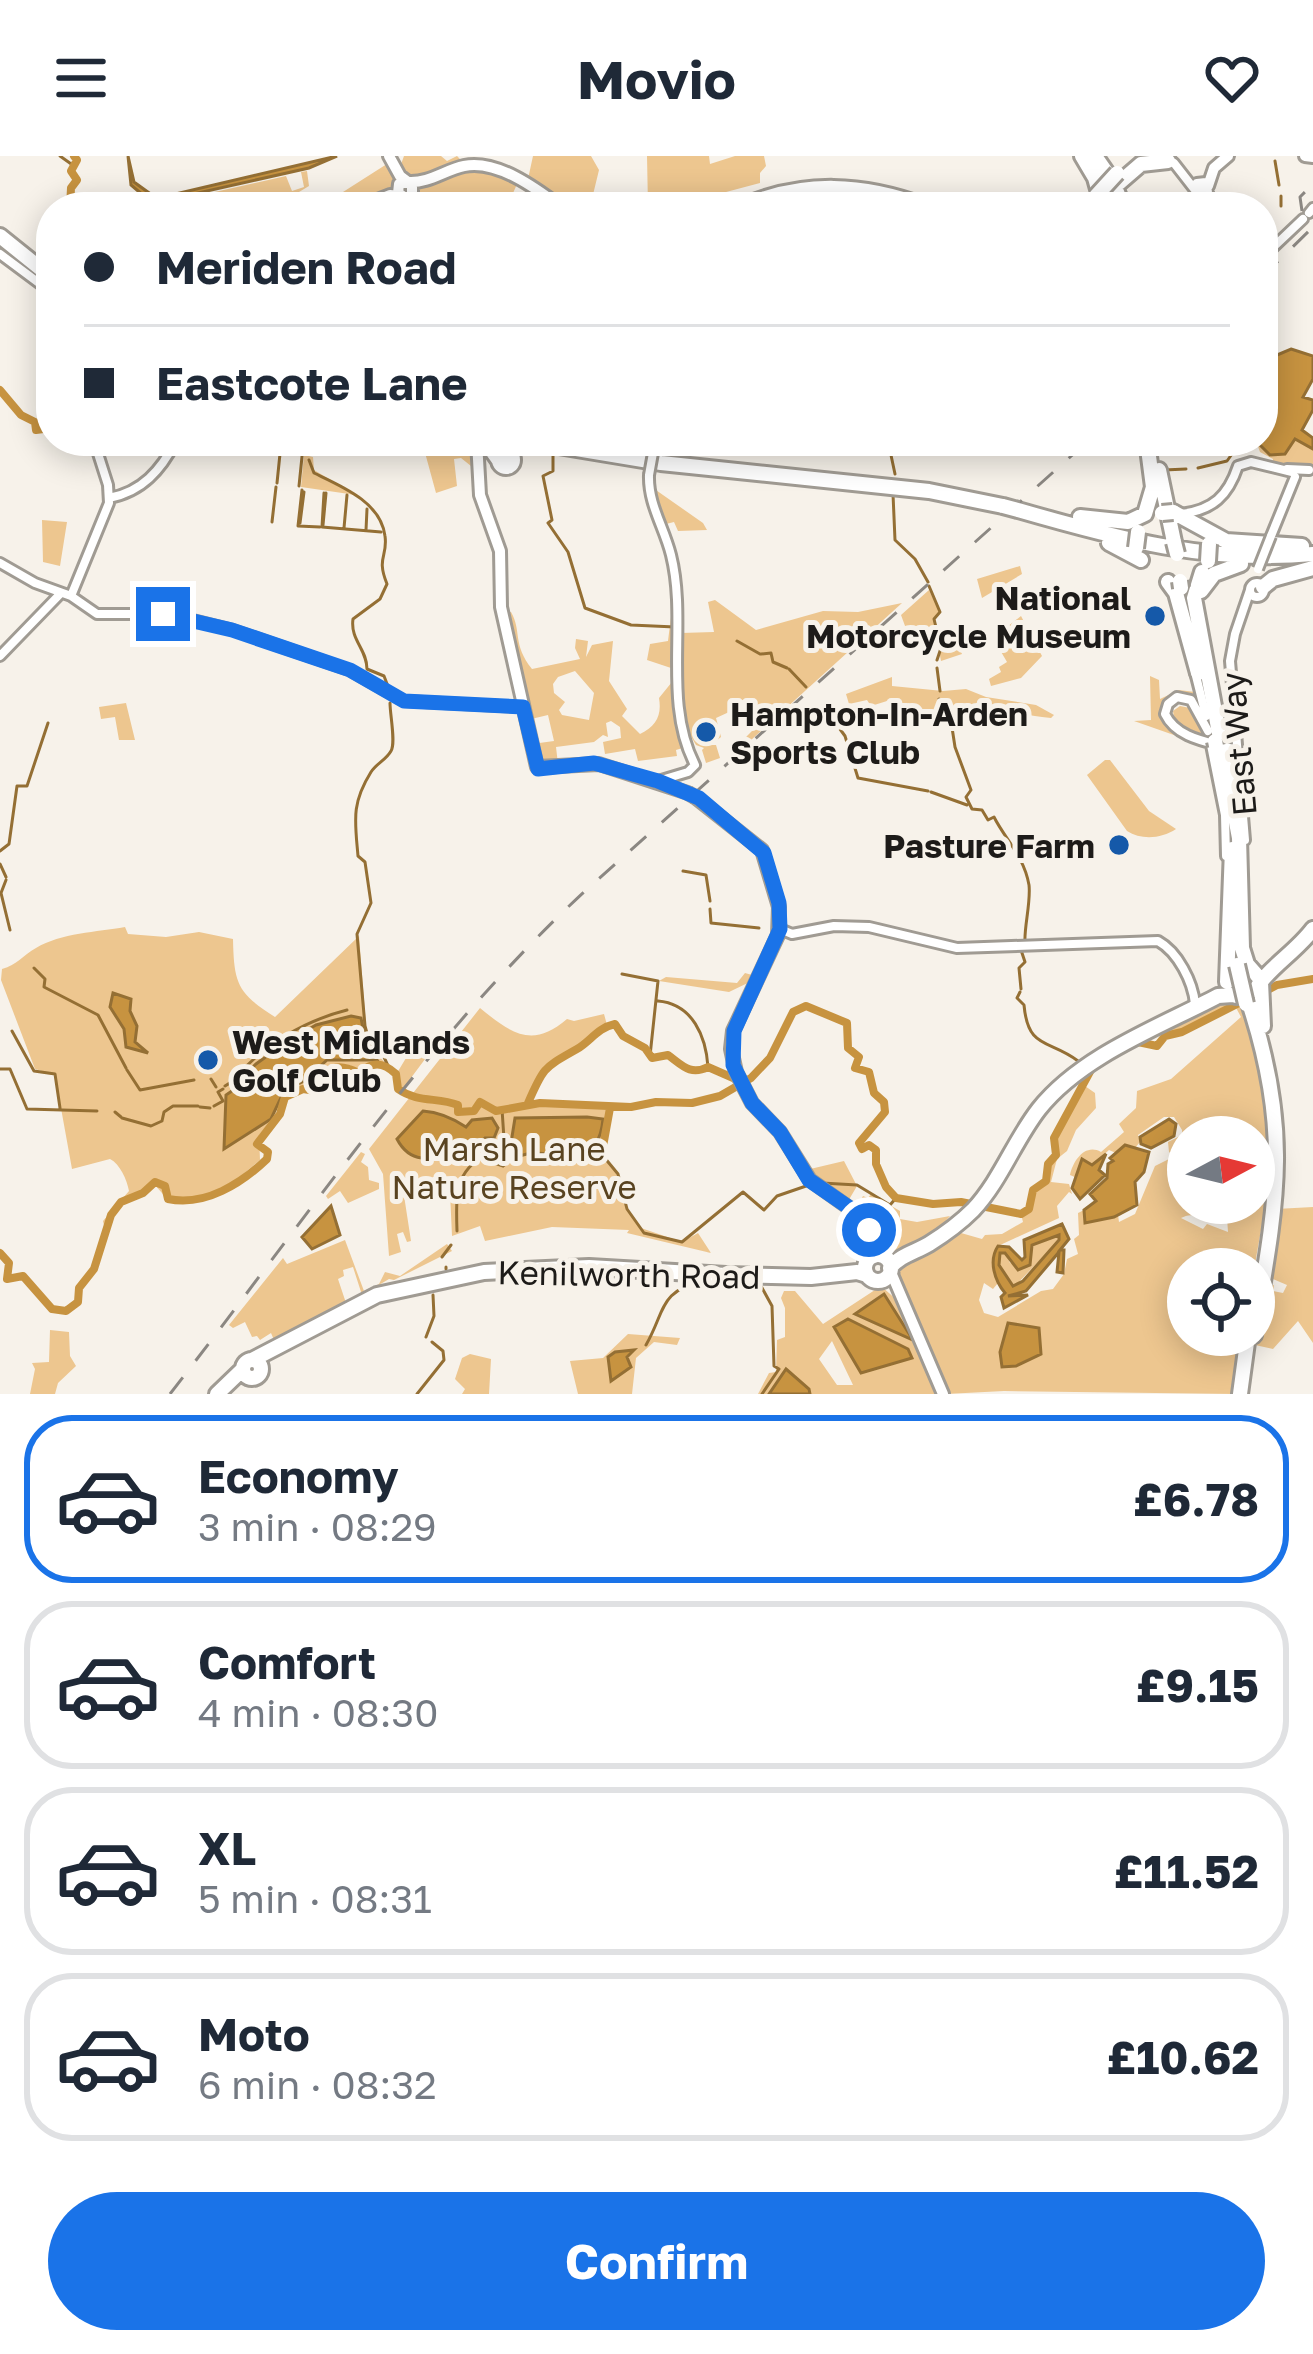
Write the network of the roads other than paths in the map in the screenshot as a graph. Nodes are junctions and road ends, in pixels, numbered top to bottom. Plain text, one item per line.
1 (389, 156) edge
2 (1089, 156) edge
3 (1225, 156) edge
4 (1171, 158) edge
5 (1201, 188) junction
6 (403, 192) edge
7 (405, 192) edge
8 (536, 192) edge
9 (785, 192) edge
10 (816, 192) edge
11 (856, 192) edge
12 (880, 192) edge
13 (1106, 192) edge
14 (1116, 192) edge
15 (1201, 192) edge
16 (1309, 214) edge
17 (0, 239) edge
18 (1278, 245) edge
19 (0, 254) edge
20 (36, 268) edge
21 (36, 281) edge
22 (98, 456) edge
23 (166, 456) edge
24 (480, 456) edge
25 (620, 456) edge
26 (644, 456) edge
27 (652, 456) edge
28 (1151, 456) edge
29 (1151, 456) edge
30 (1153, 456) edge
31 (1244, 466) junction
32 (1280, 469) junction
33 (1311, 470) edge
34 (1293, 477) junction
35 (109, 498) junction
36 (1017, 507) junction
37 (1154, 526) junction
38 (1205, 543) junction
39 (1313, 555) edge
40 (0, 563) edge
41 (1241, 564) junction
42 (1179, 584) junction
43 (1257, 584) junction
44 (66, 594) junction
45 (1191, 626) junction
46 (0, 656) edge
47 (1205, 685) junction
48 (523, 707) junction
49 (1238, 739) junction
50 (1216, 743) junction
51 (1237, 755) junction
52 (681, 789) junction
53 (1235, 837) junction
54 (1234, 907) junction
55 (1313, 920) edge
56 (780, 929) junction
57 (1313, 929) edge
58 (1245, 987) junction
59 (1197, 998) junction
60 (971, 1206) junction
61 (1261, 1248) edge
62 (1269, 1248) edge
63 (878, 1264) junction
64 (1250, 1356) edge
65 (1246, 1390) edge
66 (222, 1394) edge
67 (943, 1394) edge

1 - 6 main road
2 - 13 highway
3 - 5 main road
4 - 5 street
4 - 14 highway
5 - 15 main road
7 - 8 main road
9 - 12 highway
10 - 11 highway
16 - 18 street
17 - 20 highway
19 - 21 street
22 - 35 street
23 - 35 street
24 - 48 main road
25 - 36 highway
26 - 36 highway
27 - 52 street, bridge
28 - 37 highway
29 - 37 highway
30 - 42 highway
31 - 32 street
31 - 34 street
31 - 37 street
31 - 38 street
32 - 33 street
32 - 34 street
33 - 34 street
34 - 43 street, bridge
35 - 44 street
36 - 37 highway
36 - 37 highway
36 - 39 highway
37 - 38 highway
37 - 42 highway
38 - 39 highway
38 - 41 highway
38 - 42 highway
38 - 45 highway
39 - 41 highway
39 - 43 highway
40 - 44 street
41 - 45 highway
42 - 45 highway
42 - 47 highway
43 - 49 street, East Way
44 - 46 street
44 - 48 street
45 - 47 highway
45 - 50 street
47 - 50 highway
48 - 52 main road
49 - 50 street
49 - 51 street, East Way
50 - 50 street
50 - 51 street
50 - 53 highway
50 - 54 street
51 - 54 street, East Way
52 - 56 main road
53 - 54 highway
53 - 58 highway
54 - 58 highway
54 - 58 highway
55 - 58 highway
56 - 59 street
56 - 63 main road
57 - 58 highway
58 - 59 highway, Kenilworth Road
58 - 60 highway, Kenilworth Road
58 - 61 highway
58 - 62 highway
59 - 60 highway, Kenilworth Road
60 - 63 highway, Kenilworth Road
63 - 66 highway, Kenilworth Road
63 - 67 main road
64 - 65 highway

